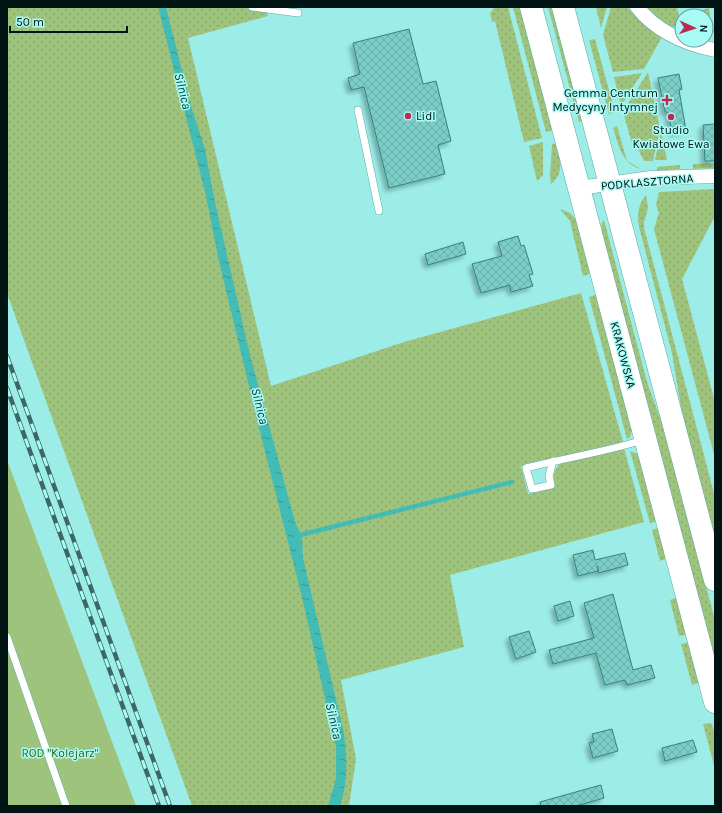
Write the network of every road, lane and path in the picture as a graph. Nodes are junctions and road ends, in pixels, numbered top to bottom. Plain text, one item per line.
1 (252, 7) edge
2 (531, 7) edge
3 (563, 7) edge
4 (637, 7) edge
5 (298, 13) dead end
6 (715, 50) edge
7 (358, 110) dead end
8 (715, 176) edge
9 (611, 184) junction
10 (579, 188) junction
11 (379, 210) dead end
12 (645, 439) junction
13 (553, 461) junction
14 (715, 580) edge
15 (7, 637) edge
16 (715, 702) edge
17 (66, 806) edge

1 - 5 lane
2 - 10 main road, KRAKOWSKA
3 - 9 main road
4 - 6 street
7 - 11 lane
8 - 9 street, PODKLASZTORNA
9 - 10 street, PODKLASZTORNA
9 - 14 main road
10 - 12 main road, KRAKOWSKA
12 - 13 lane
12 - 16 main road, KRAKOWSKA
13 - 13 lane
15 - 17 lane

